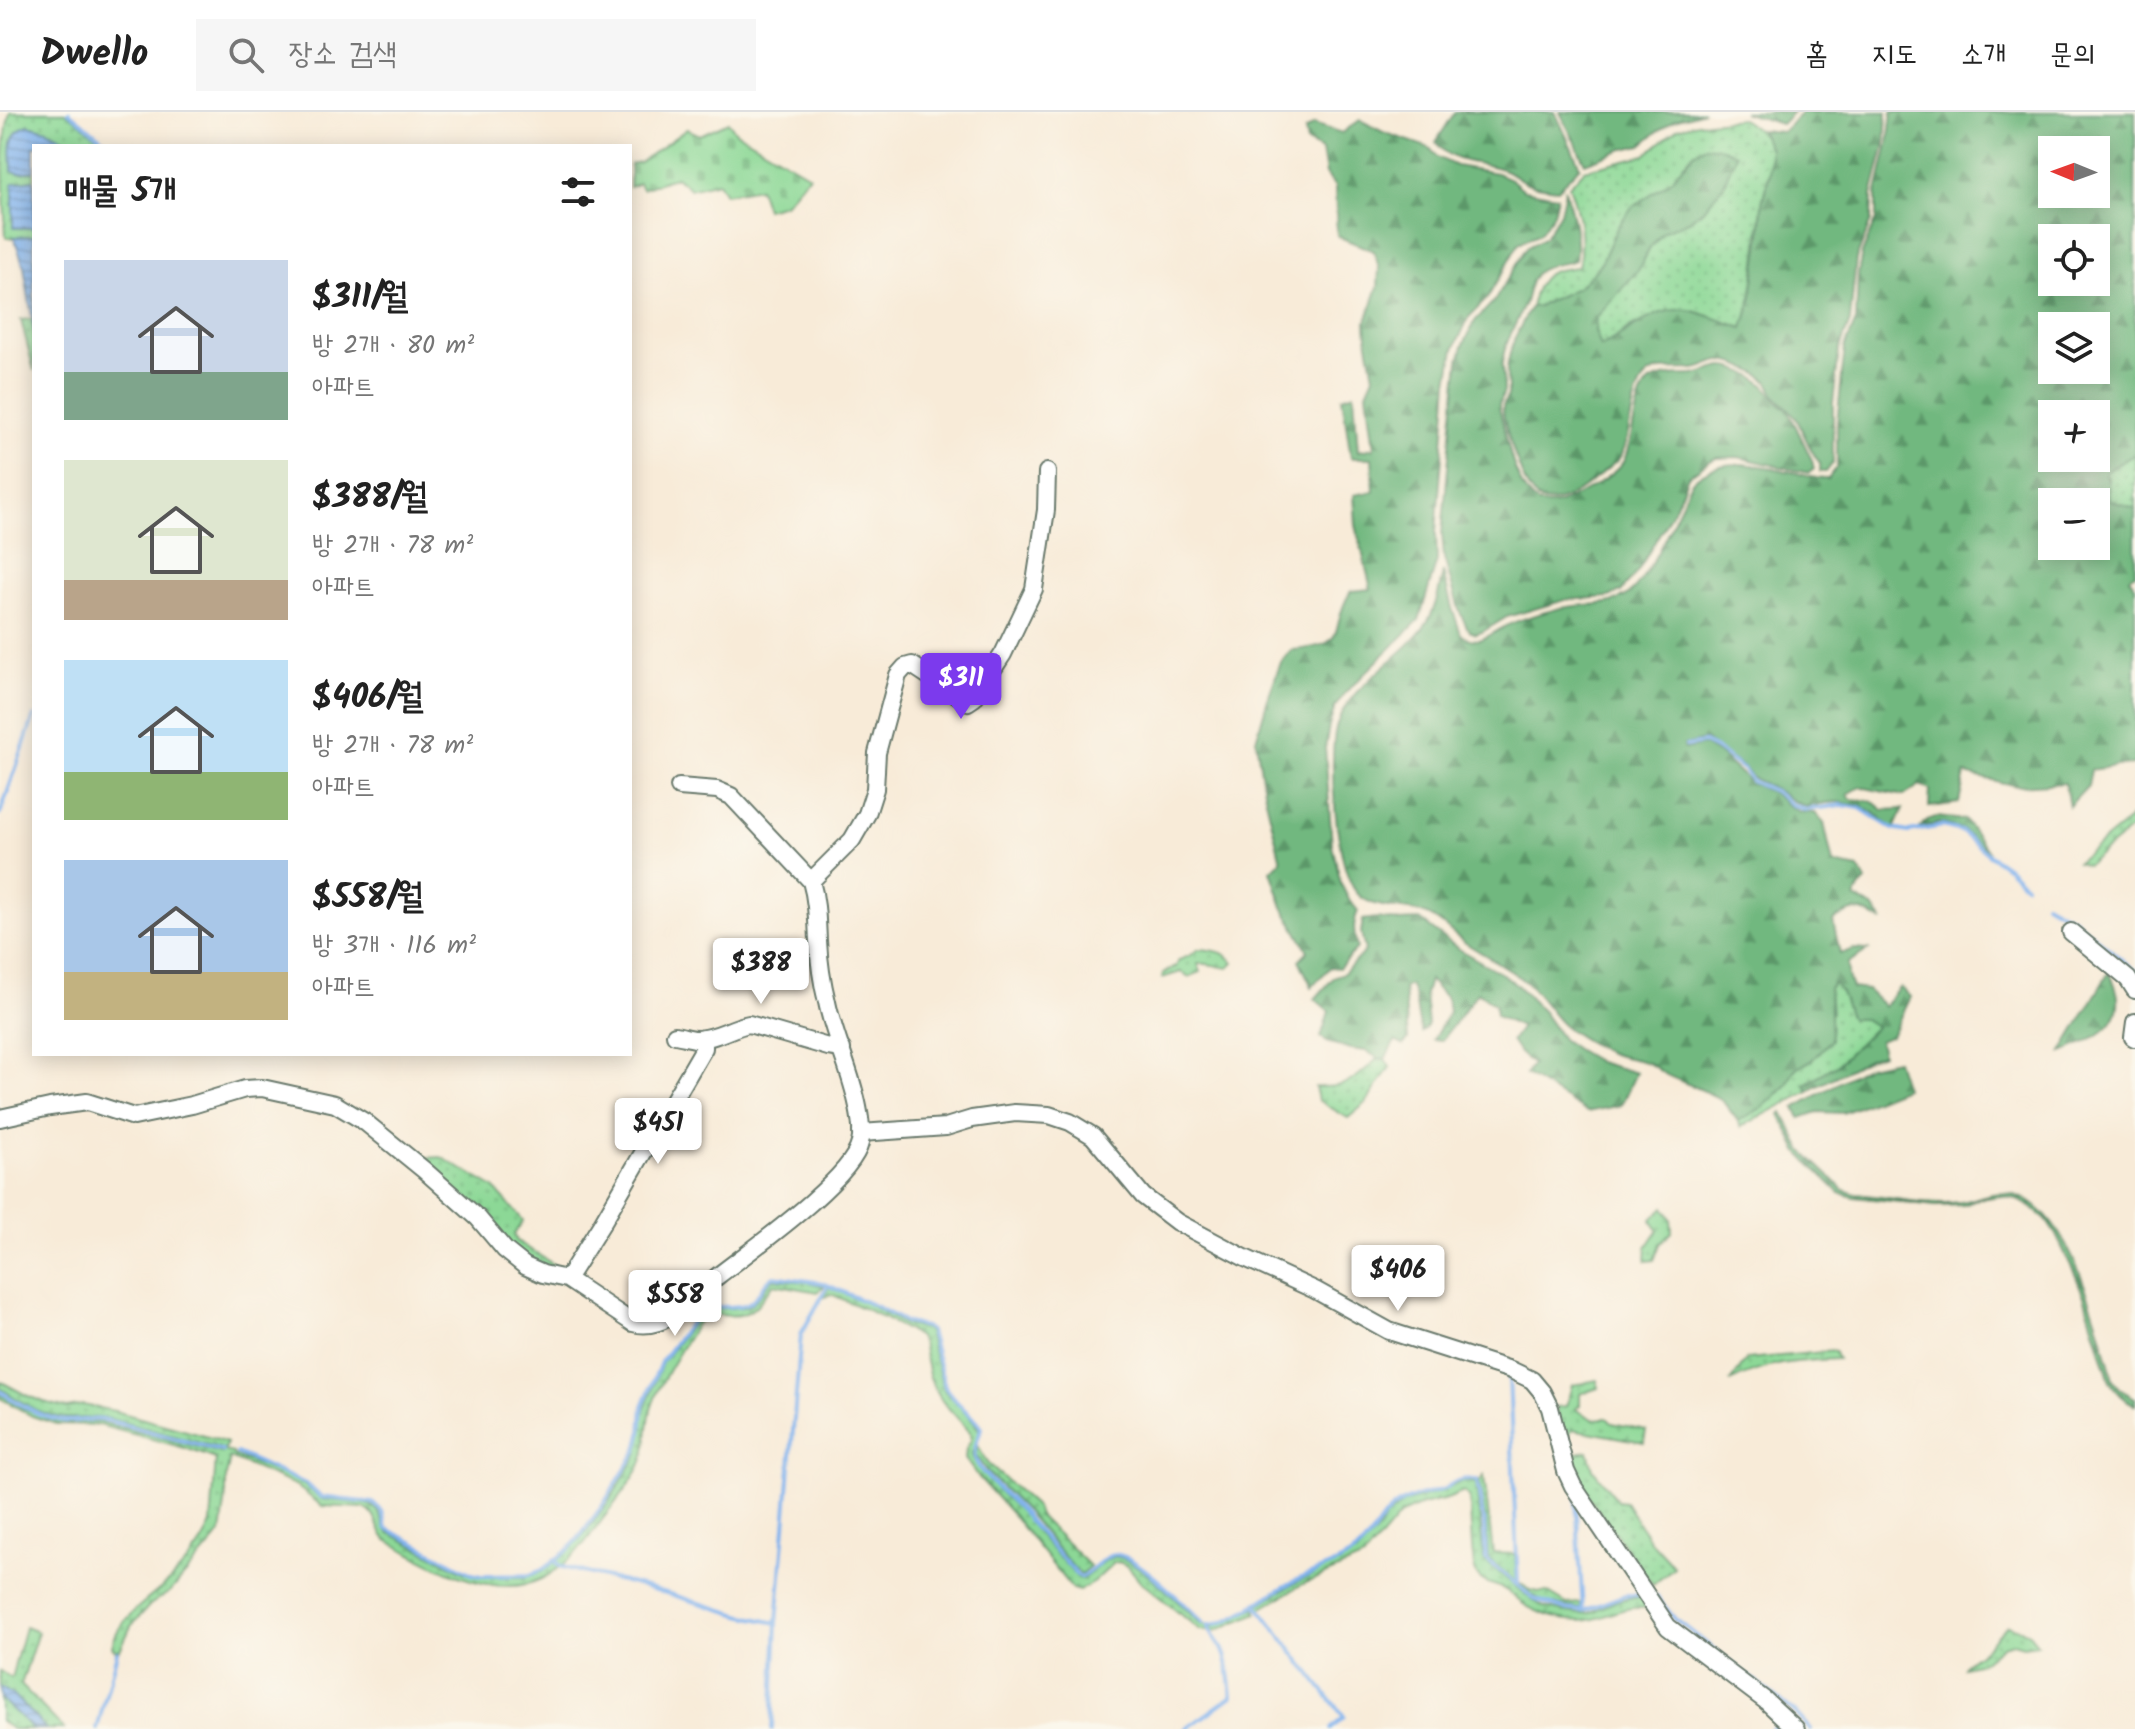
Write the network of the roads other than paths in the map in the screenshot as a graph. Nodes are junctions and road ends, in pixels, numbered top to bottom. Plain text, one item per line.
1 (1047, 472) dead end
2 (679, 787) dead end
3 (811, 881) junction
4 (2071, 932) dead end
5 (2135, 990) edge
6 (2135, 1022) edge
7 (675, 1035) dead end
8 (704, 1038) junction
9 (2135, 1038) edge
10 (842, 1049) junction
11 (0, 1118) edge
12 (861, 1133) junction
13 (567, 1279) junction
14 (1796, 1729) edge

1 - 3 street
2 - 3 street
3 - 10 street
4 - 5 street
6 - 9 street
7 - 8 street
8 - 10 street
8 - 13 street
10 - 12 street
11 - 13 street
12 - 13 street
12 - 14 street

